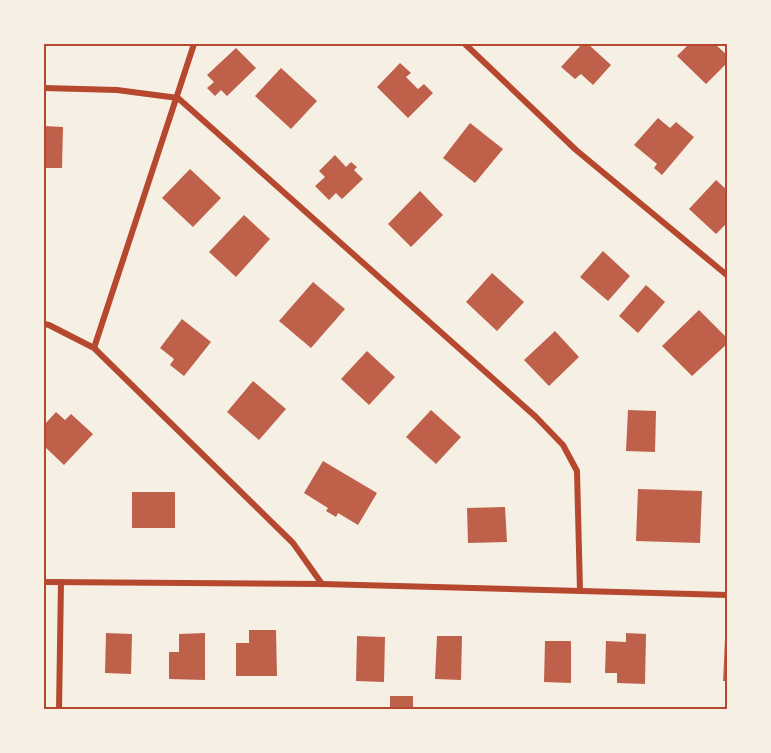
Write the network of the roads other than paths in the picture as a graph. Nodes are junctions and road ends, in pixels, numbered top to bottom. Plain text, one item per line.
1 (194, 44) edge
2 (465, 44) edge
3 (44, 88) edge
4 (178, 98) junction
5 (728, 276) edge
6 (44, 324) edge
7 (94, 348) junction
8 (44, 582) edge
9 (61, 582) junction
10 (322, 584) junction
11 (580, 591) junction
12 (728, 595) edge
13 (59, 710) edge

1 - 4 street
2 - 5 street
3 - 4 street
4 - 7 street
4 - 11 street
6 - 7 street
7 - 10 street
8 - 9 street
9 - 10 street
9 - 13 street
10 - 11 street
11 - 12 street

